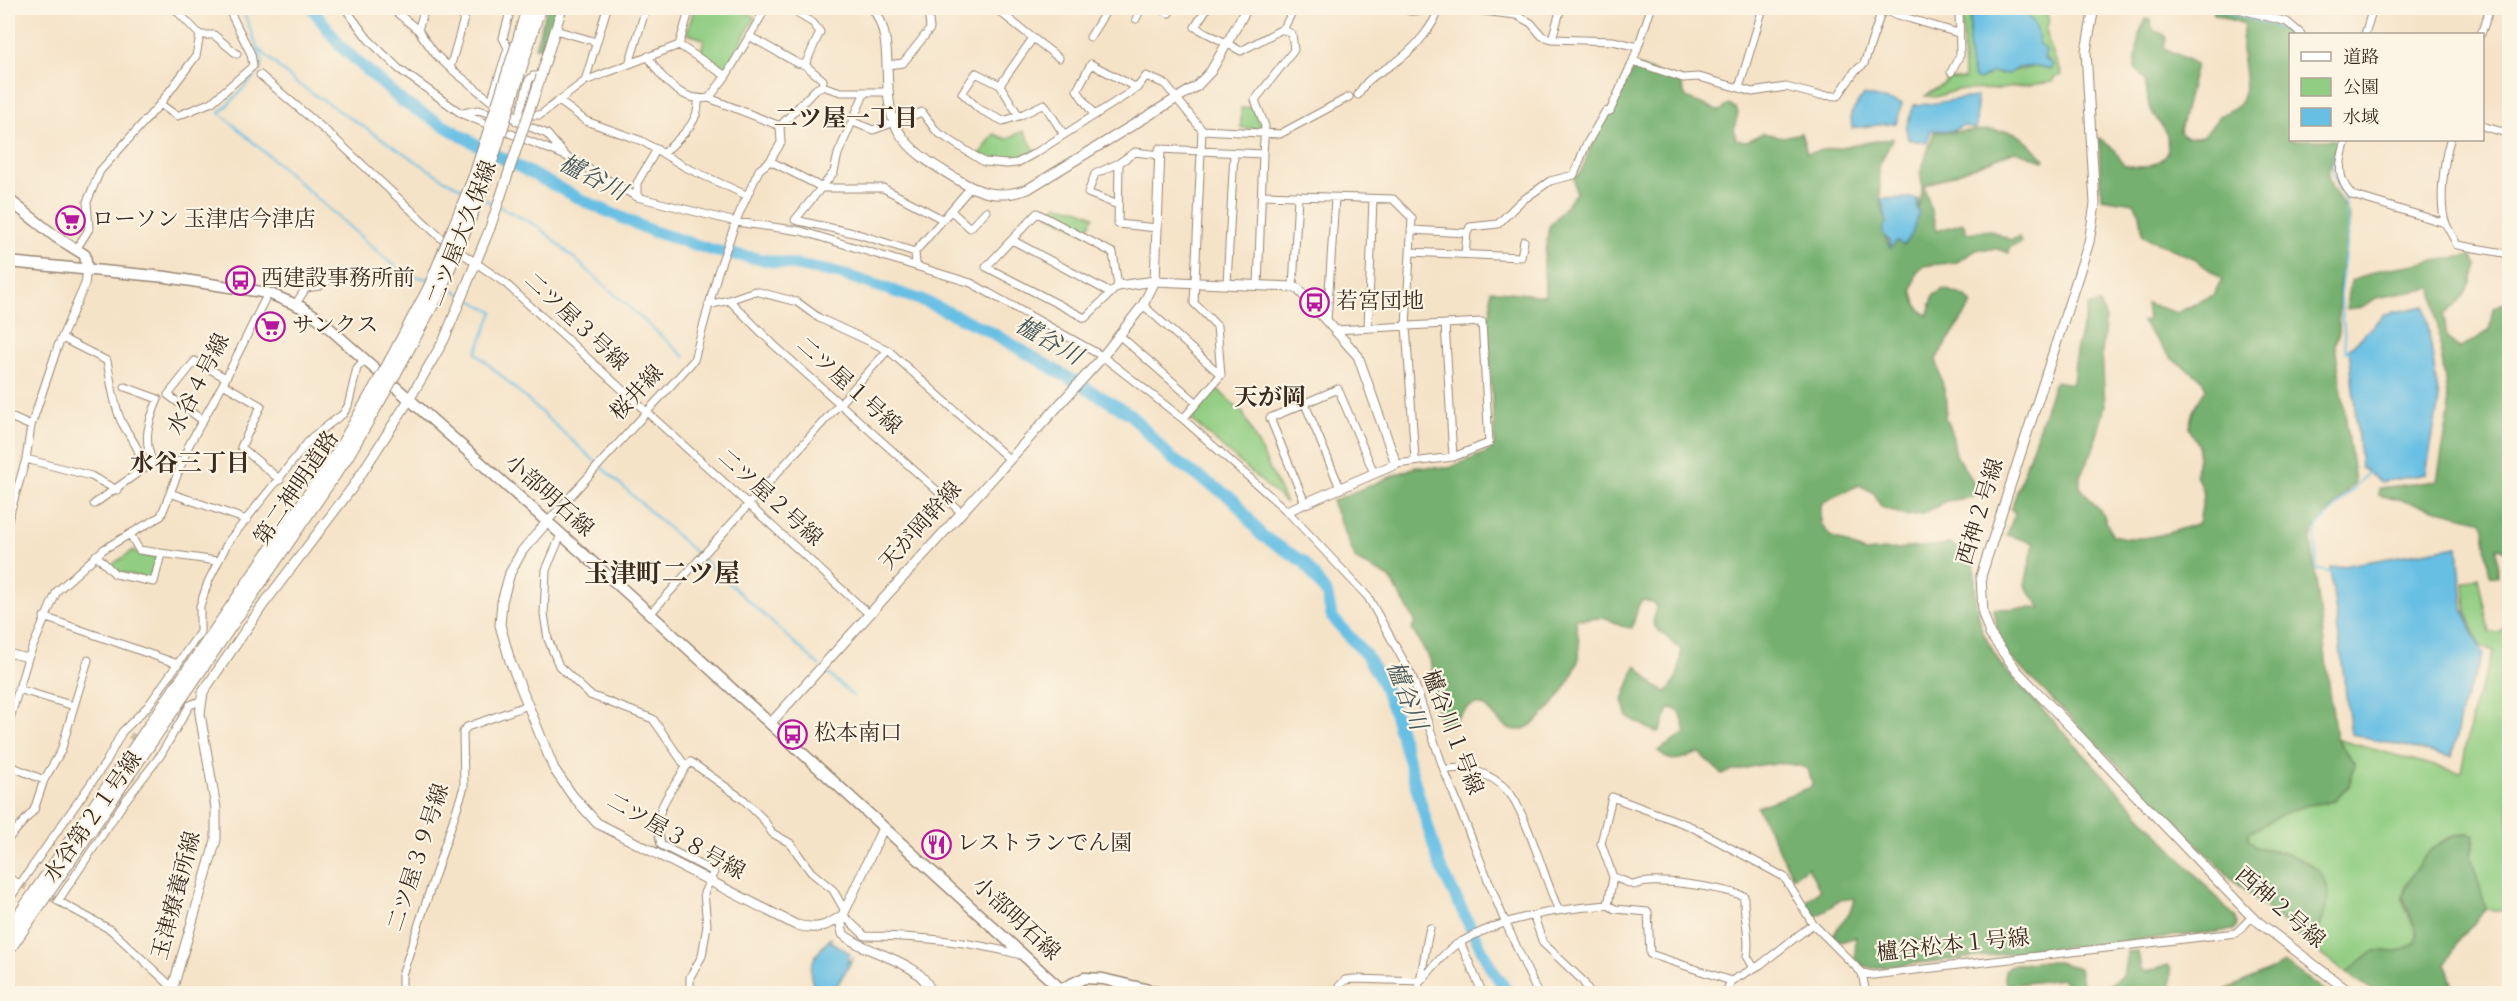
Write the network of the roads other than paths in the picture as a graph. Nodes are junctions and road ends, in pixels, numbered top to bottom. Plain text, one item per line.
1 (174, 8) edge
2 (228, 8) edge
3 (345, 8) edge
4 (391, 8) edge
5 (425, 8) edge
6 (467, 8) edge
7 (512, 8) edge
8 (528, 8) edge
9 (539, 8) edge
10 (562, 8) edge
11 (607, 8) edge
12 (646, 8) edge
13 (690, 8) edge
14 (766, 8) edge
15 (788, 8) edge
16 (873, 8) edge
17 (928, 8) edge
18 (995, 8) edge
19 (1108, 8) edge
20 (1141, 8) edge
21 (1159, 8) edge
22 (1172, 8) edge
23 (1207, 8) edge
24 (1247, 8) edge
25 (1294, 8) edge
26 (1401, 8) edge
27 (1458, 8) edge
28 (1561, 8) edge
29 (1651, 8) edge
30 (1763, 8) edge
31 (1874, 8) edge
32 (1959, 8) edge
33 (2094, 8) edge
34 (2235, 8) edge
35 (2373, 8) edge
36 (2490, 8) edge
37 (1439, 9) edge
38 (799, 10) edge
39 (1882, 10) junction
40 (1136, 19) dead end
41 (1282, 29) junction
42 (418, 30) junction
43 (555, 30) junction
44 (1958, 33) junction
45 (2300, 33) edge
46 (2365, 33) edge
47 (2481, 33) edge
48 (200, 35) junction
49 (749, 36) junction
50 (1090, 37) dead end
51 (1033, 38) junction
52 (1552, 39) junction
53 (597, 42) junction
54 (524, 44) junction
55 (679, 45) junction
56 (1227, 45) junction
57 (1638, 47) junction
58 (237, 54) dead end
59 (648, 56) junction
60 (1059, 58) dead end
61 (630, 61) junction
62 (1633, 61) junction
63 (805, 65) junction
64 (888, 65) junction
65 (450, 68) junction
66 (1951, 72) dead end
67 (260, 75) dead end
68 (541, 76) junction
69 (726, 76) junction
70 (585, 81) junction
71 (1000, 85) junction
72 (822, 86) junction
73 (1137, 88) junction
74 (1739, 88) junction
75 (865, 92) junction
76 (889, 92) junction
77 (1358, 95) dead end
78 (1349, 97) dead end
79 (709, 98) junction
80 (1176, 99) junction
81 (698, 100) junction
82 (491, 101) junction
83 (560, 101) junction
84 (160, 104) junction
85 (462, 114) junction
86 (516, 116) junction
87 (1019, 116) junction
88 (1094, 116) junction
89 (853, 122) junction
90 (895, 122) junction
91 (780, 126) junction
92 (2484, 127) edge
93 (1202, 130) junction
94 (1265, 133) junction
95 (1063, 134) junction
96 (2510, 134) edge
97 (2346, 141) edge
98 (2450, 141) edge
99 (660, 151) junction
100 (1200, 151) junction
101 (1160, 152) junction
102 (1234, 153) junction
103 (1263, 154) junction
104 (566, 156) junction
105 (770, 161) junction
106 (1119, 163) junction
107 (823, 188) junction
108 (970, 188) junction
109 (746, 195) junction
110 (1262, 195) junction
111 (1298, 196) junction
112 (637, 197) junction
113 (1335, 198) junction
114 (8, 199) edge
115 (1373, 199) junction
116 (1118, 205) junction
117 (951, 211) junction
118 (986, 211) dead end
119 (942, 219) junction
120 (2445, 223) junction
121 (735, 225) junction
122 (1157, 228) junction
123 (1411, 230) junction
124 (1467, 233) junction
125 (1012, 240) junction
126 (1524, 241) dead end
127 (77, 248) junction
128 (915, 252) junction
129 (1410, 252) junction
130 (1465, 254) junction
131 (2510, 254) edge
132 (8, 262) edge
133 (477, 264) junction
134 (916, 264) junction
135 (87, 269) junction
136 (331, 279) dead end
137 (1155, 281) junction
138 (1195, 283) junction
139 (1227, 284) junction
140 (1258, 285) junction
141 (1118, 286) junction
142 (1293, 287) junction
143 (268, 292) junction
144 (1109, 292) junction
145 (729, 300) junction
146 (296, 304) junction
147 (708, 305) junction
148 (1143, 305) junction
149 (1327, 321) junction
150 (1445, 324) junction
151 (1406, 326) junction
152 (1368, 328) junction
153 (1335, 330) junction
154 (1119, 335) junction
155 (62, 338) junction
156 (888, 350) junction
157 (1101, 358) junction
158 (365, 359) junction
159 (1221, 375) junction
160 (225, 381) junction
161 (125, 387) dead end
162 (381, 388) junction
163 (409, 400) junction
164 (1197, 403) junction
165 (840, 404) junction
166 (1305, 404) junction
167 (645, 412) junction
168 (8, 416) edge
169 (1183, 419) junction
170 (202, 420) junction
171 (31, 426) junction
172 (1453, 457) junction
173 (26, 459) junction
174 (1009, 459) junction
175 (1415, 460) junction
176 (182, 461) junction
177 (153, 462) junction
178 (1396, 464) junction
179 (143, 468) junction
180 (1374, 473) junction
181 (280, 480) junction
182 (1340, 488) junction
183 (117, 490) junction
184 (170, 493) junction
185 (1305, 503) junction
186 (94, 504) dead end
187 (749, 505) junction
188 (10, 507) edge
189 (962, 512) junction
190 (1287, 512) junction
191 (8, 520) edge
192 (247, 520) junction
193 (548, 521) junction
194 (130, 534) junction
195 (561, 534) junction
196 (161, 554) junction
197 (96, 555) junction
198 (217, 561) junction
199 (650, 614) junction
200 (869, 614) junction
201 (44, 617) junction
202 (8, 653) edge
203 (28, 658) junction
204 (87, 660) dead end
205 (177, 664) junction
206 (18, 689) junction
207 (8, 695) edge
208 (16, 698) junction
209 (200, 701) junction
210 (528, 705) junction
211 (74, 706) junction
212 (770, 724) junction
213 (8, 725) edge
214 (122, 732) junction
215 (130, 735) tunnel mouth
216 (8, 765) edge
217 (686, 767) junction
218 (1444, 770) junction
219 (44, 780) junction
220 (883, 828) junction
221 (8, 839) edge
222 (1613, 877) junction
223 (8, 878) edge
224 (710, 881) junction
225 (21, 884) junction
226 (8, 901) edge
227 (1608, 905) junction
228 (1558, 909) junction
229 (844, 913) junction
230 (1534, 917) junction
231 (2252, 917) junction
232 (1506, 923) junction
233 (1813, 924) junction
234 (1430, 927) dead end
235 (8, 932) edge
236 (1460, 942) junction
237 (8, 950) edge
238 (1026, 957) junction
239 (1754, 968) junction
240 (1862, 973) junction
241 (1421, 981) junction
242 (1731, 981) junction
243 (172, 991) edge
244 (930, 991) edge
245 (1064, 991) edge
246 (402, 993) edge
247 (690, 993) edge
248 (1166, 993) edge
249 (1332, 993) edge
250 (1416, 993) edge
251 (1483, 993) edge
252 (1538, 993) edge
253 (1591, 993) edge
254 (1725, 993) edge
255 (1866, 993) edge
256 (2352, 993) edge

1 - 48 street
2 - 84 street
3 - 85 street
4 - 42 street
5 - 42 street
6 - 65 street
7 - 82 street
8 - 54 highway, 第二神明道路
9 - 54 highway, 第二神明道路
10 - 43 street, 二ツ屋大久保線
11 - 53 street
12 - 61 street
13 - 55 street
14 - 49 street
15 - 38 street
16 - 64 street
17 - 64 street
18 - 51 street
19 - 50 street
20 - 40 street
21 - 22 street
23 - 56 street
24 - 56 street
25 - 41 street
26 - 37 street
27 - 52 street
28 - 52 street
29 - 57 street
30 - 74 street
31 - 39 street
32 - 44 street
33 - 231 street, 西神２号線
34 - 45 street
35 - 46 street
36 - 47 street
37 - 77 street
38 - 63 street
39 - 44 street
39 - 74 street
41 - 56 street
41 - 94 street
42 - 65 street
43 - 53 street
43 - 68 street, 二ツ屋大久保線
44 - 66 street
48 - 58 street
48 - 84 street
49 - 63 street
49 - 69 street
51 - 60 street
51 - 71 street
52 - 57 street
53 - 70 street
54 - 162 highway, 第二神明道路, bridge
55 - 59 street
55 - 69 street
56 - 80 street
57 - 62 street
59 - 61 street
59 - 81 street
61 - 70 street
62 - 74 street
62 - 124 street
63 - 72 street
64 - 76 street
65 - 82 street
67 - 133 street, 二ツ屋３号線
68 - 86 street
68 - 133 street, 二ツ屋大久保線, bridge
69 - 79 street
70 - 83 street
71 - 87 street
71 - 87 street
72 - 75 street
72 - 91 street
73 - 80 street
73 - 88 street
73 - 88 street
75 - 76 street
75 - 89 street
76 - 90 street
78 - 94 street
79 - 81 street
79 - 91 street
80 - 93 street
80 - 108 street
81 - 99 street
82 - 86 street
83 - 86 street
83 - 99 street
84 - 127 street
85 - 86 street
85 - 104 street
86 - 104 street
87 - 95 street
88 - 95 street
89 - 90 street
89 - 107 street
90 - 95 street
90 - 108 street
91 - 105 street, 桜井線
92 - 96 street
93 - 94 street
93 - 100 street
94 - 103 street
97 - 120 street
98 - 120 street
99 - 109 street
99 - 112 street
100 - 101 street
100 - 102 street
100 - 138 street
101 - 106 street
101 - 122 street
102 - 103 street
102 - 139 street
103 - 110 street
104 - 112 street, 櫨谷川１号線
105 - 107 street
105 - 109 street, 桜井線
106 - 116 street
106 - 116 street
107 - 119 street
107 - 128 street
108 - 117 street
109 - 121 street, 桜井線
110 - 111 street
110 - 140 street
111 - 113 street
111 - 142 street
112 - 121 street, 櫨谷川１号線
113 - 115 street
113 - 149 street
114 - 127 main road
115 - 123 street
115 - 152 street
116 - 122 street
117 - 118 street
117 - 119 street
119 - 128 street
120 - 131 street
121 - 134 street, 櫨谷川１号線
121 - 147 street, 桜井線
122 - 137 street
123 - 124 street
123 - 129 street
124 - 130 street
125 - 141 street
125 - 144 street
125 - 144 street
126 - 130 street
127 - 135 main road
128 - 134 street
129 - 130 street
129 - 151 street
132 - 135 main road, 小部明石線
133 - 163 street, 二ツ屋大久保線
133 - 167 street, 二ツ屋３号線
134 - 157 street, 櫨谷川１号線
135 - 143 main road, 小部明石線
135 - 155 street
136 - 146 street
137 - 138 street
137 - 141 street
137 - 148 street, 天が岡幹線
138 - 139 street
138 - 159 street
139 - 140 street
140 - 142 street
141 - 144 street
142 - 149 street
143 - 146 main road, 小部明石線
143 - 160 street, 水谷４号線
145 - 147 street
145 - 156 street
145 - 165 street, 二ツ屋１号線
146 - 158 main road, 小部明石線
147 - 167 street, 桜井線
148 - 154 street, 天が岡幹線
148 - 159 street
149 - 153 street
150 - 151 street
150 - 172 street
150 - 172 street
151 - 152 street
151 - 175 street
152 - 153 street
153 - 178 street
154 - 157 street, 天が岡幹線
154 - 164 street
155 - 171 street
155 - 179 street
156 - 165 street
156 - 174 street
157 - 169 street, 櫨谷川１号線
157 - 174 street, 天が岡幹線
158 - 163 main road, 小部明石線
158 - 181 street
159 - 164 street
160 - 170 street, 水谷４号線
160 - 170 street
160 - 181 street
161 - 177 street
162 - 235 highway, 第二神明道路
162 - 237 highway, 第二神明道路
163 - 193 main road, 小部明石線
163 - 209 street
164 - 169 street
165 - 187 street
165 - 189 street, 二ツ屋１号線
166 - 180 street
166 - 182 street
166 - 185 street
167 - 187 street, 二ツ屋２号線
167 - 193 street, 桜井線
168 - 171 street
169 - 190 street, 櫨谷川１号線
170 - 176 street, 水谷４号線
171 - 173 street
172 - 175 street
173 - 183 street
173 - 188 street
174 - 189 street, 天が岡幹線
175 - 178 street
176 - 177 street
176 - 184 street, 水谷４号線
177 - 179 street
178 - 180 street
179 - 183 street
180 - 182 street
181 - 192 street
182 - 185 street
183 - 186 street
184 - 192 street
184 - 194 street, 水谷４号線
185 - 190 street
187 - 199 street
187 - 200 street, 二ツ屋２号線
188 - 191 street
189 - 200 street, 天が岡幹線
190 - 218 street, 櫨谷川１号線
192 - 198 street
193 - 195 main road, 小部明石線
193 - 210 street, 二ツ屋３８号線
194 - 196 street
194 - 197 street, 水谷４号線
195 - 199 main road, 小部明石線
195 - 217 street
196 - 197 street
196 - 198 street
197 - 201 street, 水谷４号線
198 - 205 street
199 - 212 main road, 小部明石線
200 - 212 street, 天が岡幹線
201 - 203 street, 水谷４号線
201 - 205 street
202 - 203 street
203 - 206 street, 水谷４号線
204 - 211 street
205 - 214 street
206 - 208 street, 水谷４号線
206 - 211 street
207 - 208 street
208 - 213 street, 水谷４号線
209 - 243 street, 玉津療養所線
209 - 243 street, 水谷第２１号線
210 - 224 street, 二ツ屋３８号線
210 - 246 street, 二ツ屋３９号線
211 - 219 street
212 - 220 main road, 小部明石線
214 - 215 street
214 - 225 street
216 - 219 street
217 - 224 street
217 - 229 street
218 - 228 street
218 - 232 street, 櫨谷川１号線
219 - 221 street
220 - 229 street
220 - 238 main road, 小部明石線
222 - 227 street, 櫨谷松本１号線
222 - 233 street, 櫨谷松本１号線
222 - 239 street
223 - 225 street
224 - 229 street, 二ツ屋３８号線
224 - 247 street
225 - 226 street
227 - 228 street
227 - 242 street
228 - 230 street
229 - 238 street
229 - 244 street
230 - 232 street
230 - 253 street
231 - 240 street, 櫨谷松本１号線
231 - 256 street, 西神２号線
232 - 236 street
232 - 252 street, 櫨谷川１号線
233 - 239 street
233 - 240 street, 櫨谷松本１号線
234 - 241 street
236 - 241 street
236 - 251 street
238 - 245 main road, 小部明石線
239 - 242 street
240 - 255 street
241 - 249 street
241 - 250 street
242 - 254 street
245 - 248 main road, 小部明石線

